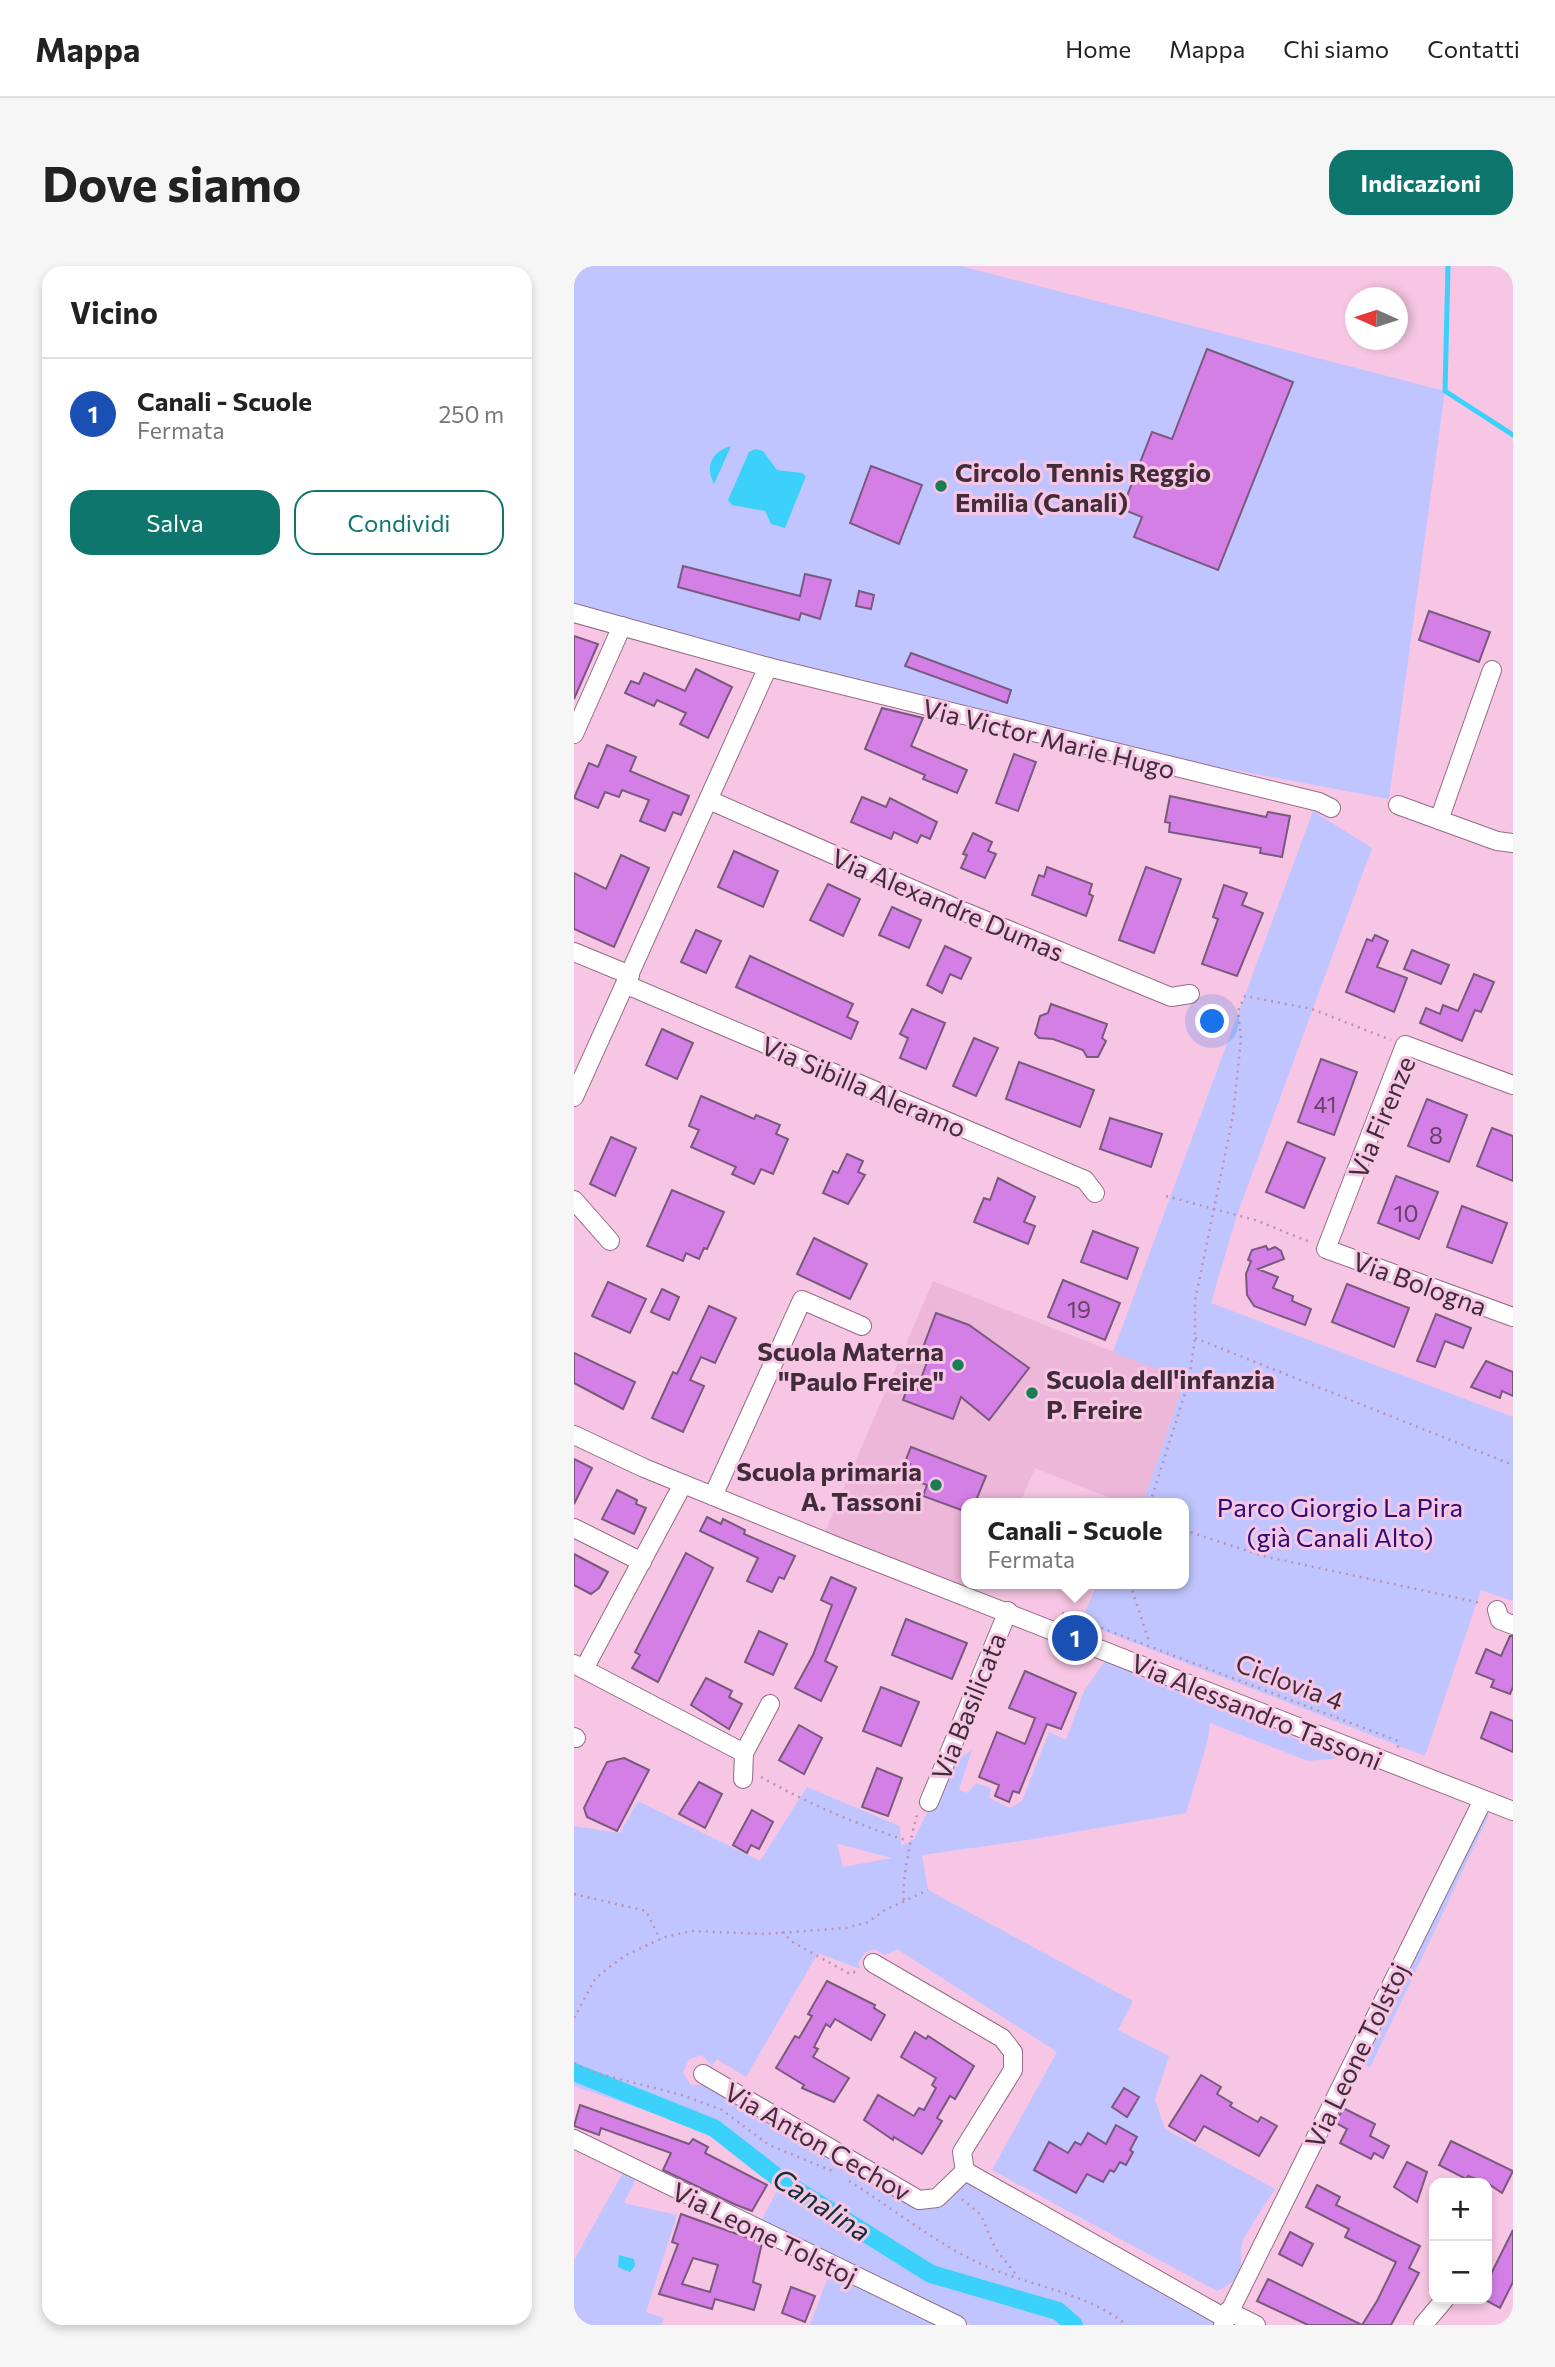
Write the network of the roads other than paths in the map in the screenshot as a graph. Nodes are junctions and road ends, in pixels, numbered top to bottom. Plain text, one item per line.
1 (574, 613) edge
2 (622, 626) junction
3 (768, 667) junction
4 (1492, 670) dead end
5 (574, 734) edge
6 (709, 800) junction
7 (1398, 805) dead end
8 (1331, 808) dead end
9 (1439, 820) junction
10 (1513, 844) edge
11 (574, 951) edge
12 (629, 980) junction
13 (1190, 994) dead end
14 (1513, 1086) edge
15 (574, 1097) edge
16 (1096, 1193) dead end
17 (574, 1200) edge
18 (610, 1241) dead end
19 (1326, 1248) joint
20 (1513, 1317) edge
21 (862, 1326) dead end
22 (574, 1435) edge
23 (683, 1484) junction
24 (713, 1496) junction
25 (574, 1528) edge
26 (642, 1562) junction
27 (1497, 1610) road end
28 (1008, 1611) junction
29 (1513, 1625) edge
30 (579, 1666) edge
31 (770, 1704) dead end
32 (1483, 1800) junction
33 (929, 1802) road end
34 (1513, 1811) edge
35 (873, 1963) road end
36 (703, 2074) dead end
37 (574, 2139) edge
38 (965, 2171) junction
39 (1441, 2304) edge
40 (1226, 2318) edge
41 (957, 2325) edge
42 (1256, 2325) edge
43 (1423, 2325) edge

1 - 2 street, Via Victor Marie Hugo
2 - 3 street, Via Victor Marie Hugo
2 - 5 street
3 - 6 street
3 - 8 street, Via Victor Marie Hugo
4 - 9 street
6 - 12 street
6 - 13 street, Via Alexandre Dumas
7 - 9 street
9 - 10 street
11 - 12 street, Via Sibilla Aleramo
12 - 15 street
12 - 16 street, Via Sibilla Aleramo
14 - 19 street, Via Firenze
17 - 18 street
19 - 20 street, Via Bologna
21 - 24 street
22 - 23 street, Via Alessandro Tassoni
23 - 24 street, Via Alessandro Tassoni
23 - 26 street
24 - 28 street, Via Alessandro Tassoni
25 - 26 street
26 - 30 street
27 - 29 street
28 - 32 street, Via Alessandro Tassoni
28 - 33 street, Via Basilicata
30 - 31 street
32 - 34 street, Via Alessandro Tassoni
32 - 40 street, Via Leone Tolstoj
35 - 38 street
36 - 38 street, Via Anton Cechov
37 - 41 street, Via Leone Tolstoj
38 - 40 street
39 - 43 street
40 - 42 street

